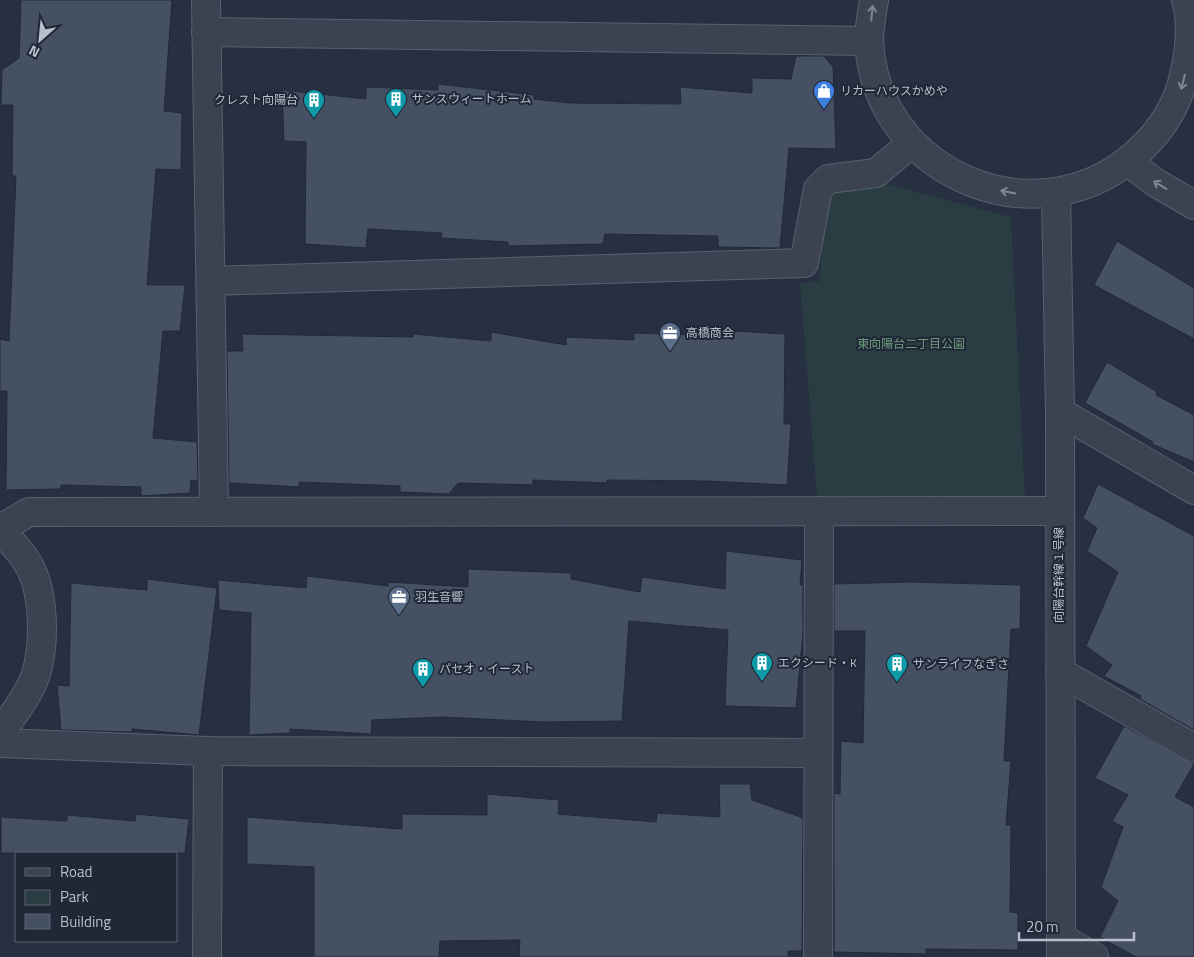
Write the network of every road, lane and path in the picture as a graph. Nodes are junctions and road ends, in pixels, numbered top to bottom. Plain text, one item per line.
1 (206, 0) edge
2 (874, 0) edge
3 (1186, 0) edge
4 (206, 32) junction
5 (869, 41) junction
6 (1192, 52) edge
7 (912, 143) junction
8 (1128, 162) junction
9 (1056, 193) junction
10 (1194, 205) edge
11 (210, 281) junction
12 (1060, 412) junction
13 (1194, 490) edge
14 (1059, 511) junction
15 (214, 512) junction
16 (819, 512) junction
17 (0, 529) edge
18 (1060, 672) junction
19 (0, 733) edge
20 (0, 743) edge
21 (1194, 748) edge
22 (208, 751) junction
23 (818, 753) junction
24 (1061, 948) edge
25 (208, 957) edge
26 (818, 957) edge
27 (1094, 957) edge

1 - 4 street
5 -> 2 street
3 - 6 street
4 - 5 street
4 - 11 street
5 - 7 street
6 -> 8 street
9 -> 7 street
7 - 11 street
8 - 9 street
10 -> 8 street
9 - 12 street, 向陽台幹線１号線
11 - 15 street
12 - 13 street
12 - 14 street, 向陽台幹線１号線
14 - 16 street
14 - 18 street, 向陽台幹線１号線
15 - 16 street
15 - 17 street
16 - 23 street
17 - 19 street
18 - 21 street
18 - 24 street, 向陽台幹線１号線
20 - 22 street
22 - 23 street
22 - 25 street
23 - 26 street
24 - 27 street

